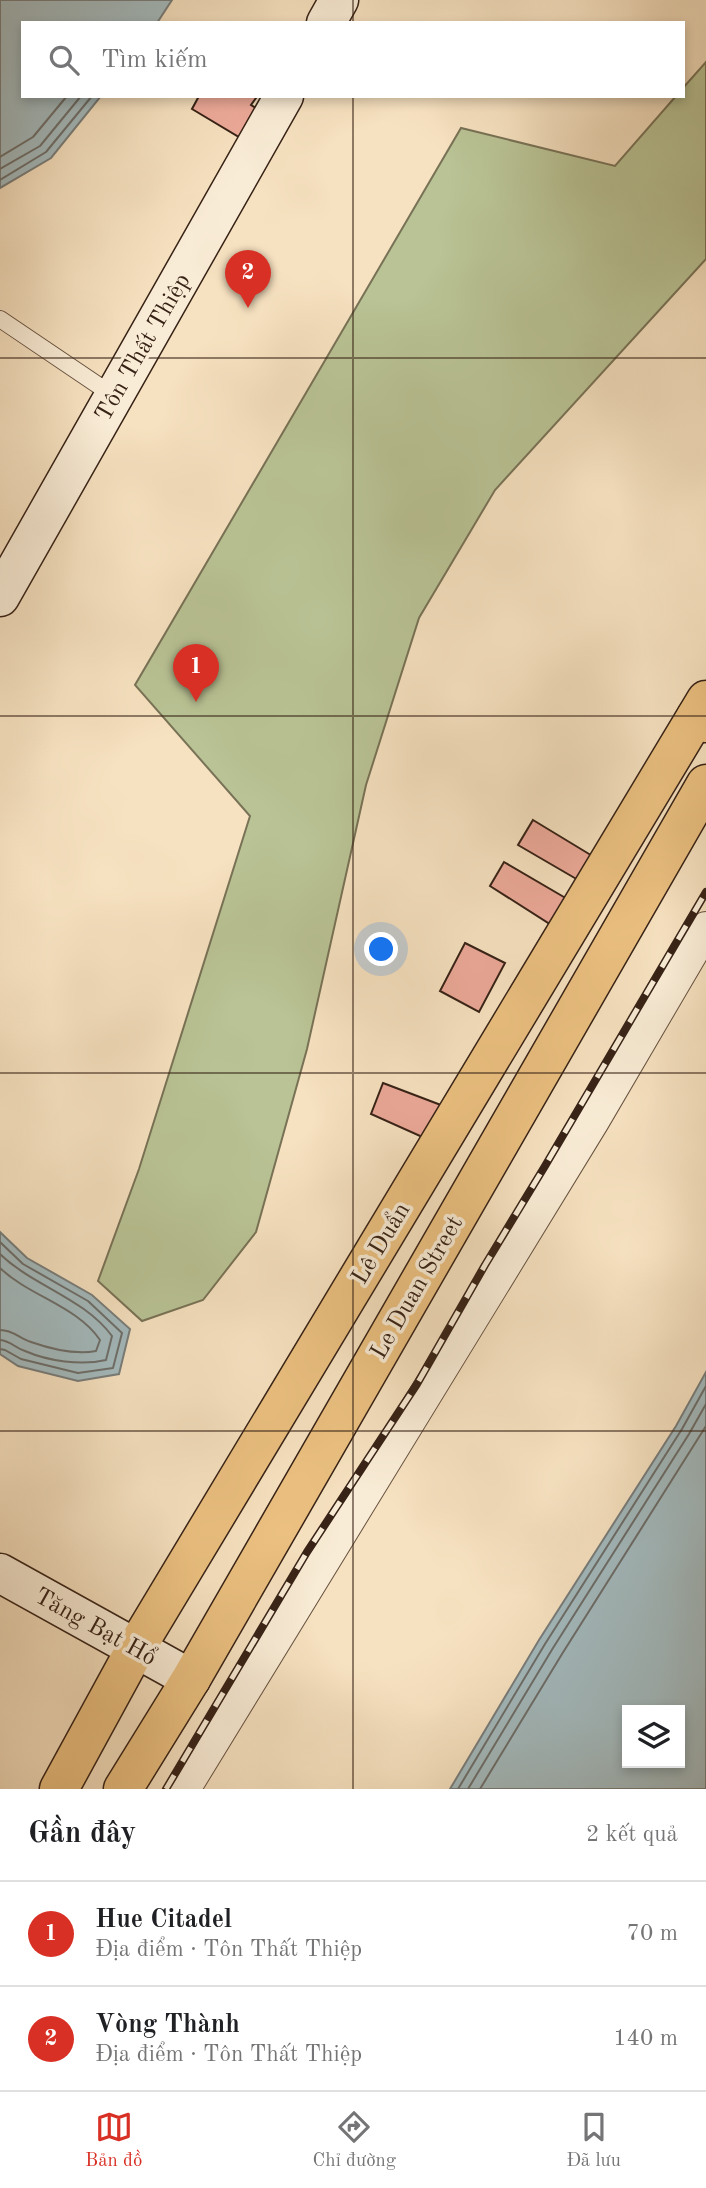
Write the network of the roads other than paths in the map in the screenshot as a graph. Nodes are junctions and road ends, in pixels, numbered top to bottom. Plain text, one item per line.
1 (339, 0) edge
2 (327, 21) edge
3 (283, 98) edge
4 (0, 320) edge
5 (114, 396) junction
6 (0, 597) edge
7 (702, 713) edge
8 (706, 784) edge
9 (706, 928) edge
10 (0, 1573) edge
11 (136, 1648) junction
12 (191, 1679) junction
13 (59, 1789) edge
14 (123, 1789) edge
15 (184, 1789) edge

1 - 2 street
3 - 5 street, Tôn Thất Thiệp
4 - 5 lane
5 - 6 street, Tôn Thất Thiệp
7 - 11 main road, Lê Duẩn
8 - 12 main road, Le Duan Street
9 - 15 street
10 - 11 street, Tăng Bạt Hổ
11 - 12 street, Tăng Bạt Hổ
11 - 13 main road, Lê Duẩn
12 - 14 main road, Le Duan Street

